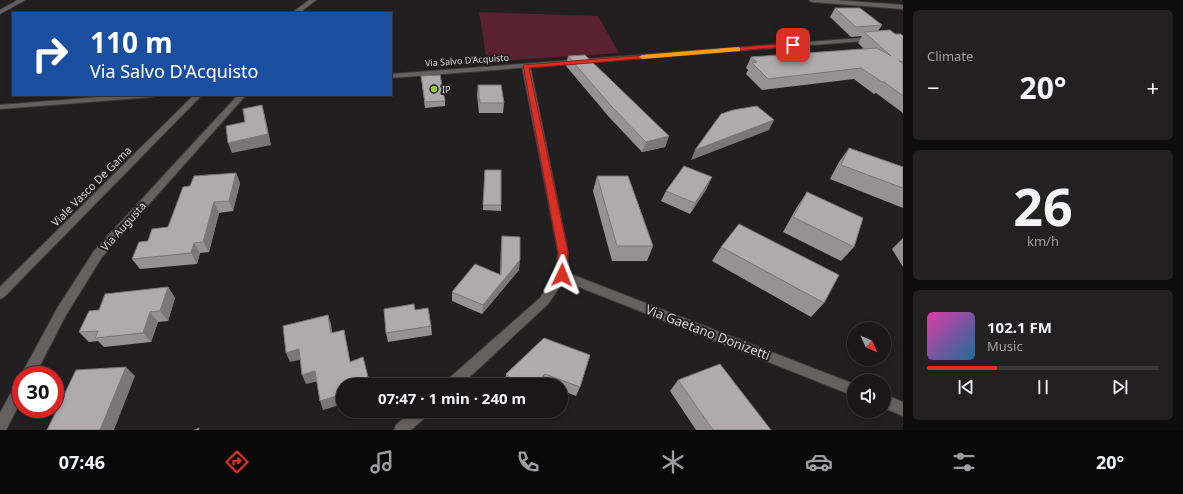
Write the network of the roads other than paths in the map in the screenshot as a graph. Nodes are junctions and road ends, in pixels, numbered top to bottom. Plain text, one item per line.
1 (22, 0) edge
2 (313, 0) edge
3 (812, 0) edge
4 (903, 7) edge
5 (0, 12) edge
6 (295, 12) edge
7 (879, 38) edge
8 (526, 66) junction
9 (392, 76) edge
10 (140, 96) edge
11 (241, 96) edge
12 (197, 97) edge
13 (0, 107) edge
14 (562, 275) junction
15 (0, 294) edge
16 (33, 366) edge
17 (459, 378) edge
18 (847, 387) edge
19 (891, 404) edge
20 (12, 405) edge
21 (903, 409) edge
22 (414, 418) edge
23 (0, 427) edge
24 (401, 430) edge

1 - 5 street
2 - 6 street
3 - 4 street
7 - 8 street, Via Salvo D'Acquisto
8 - 9 street, Via Salvo D'Acquisto
8 - 14 street
10 - 13 street
11 - 16 street, Via Augusta
12 - 15 street, Viale Vasco De Gama
14 - 17 street
14 - 18 street, Via Gaetano Donizetti
19 - 21 street
20 - 23 street
22 - 24 street

